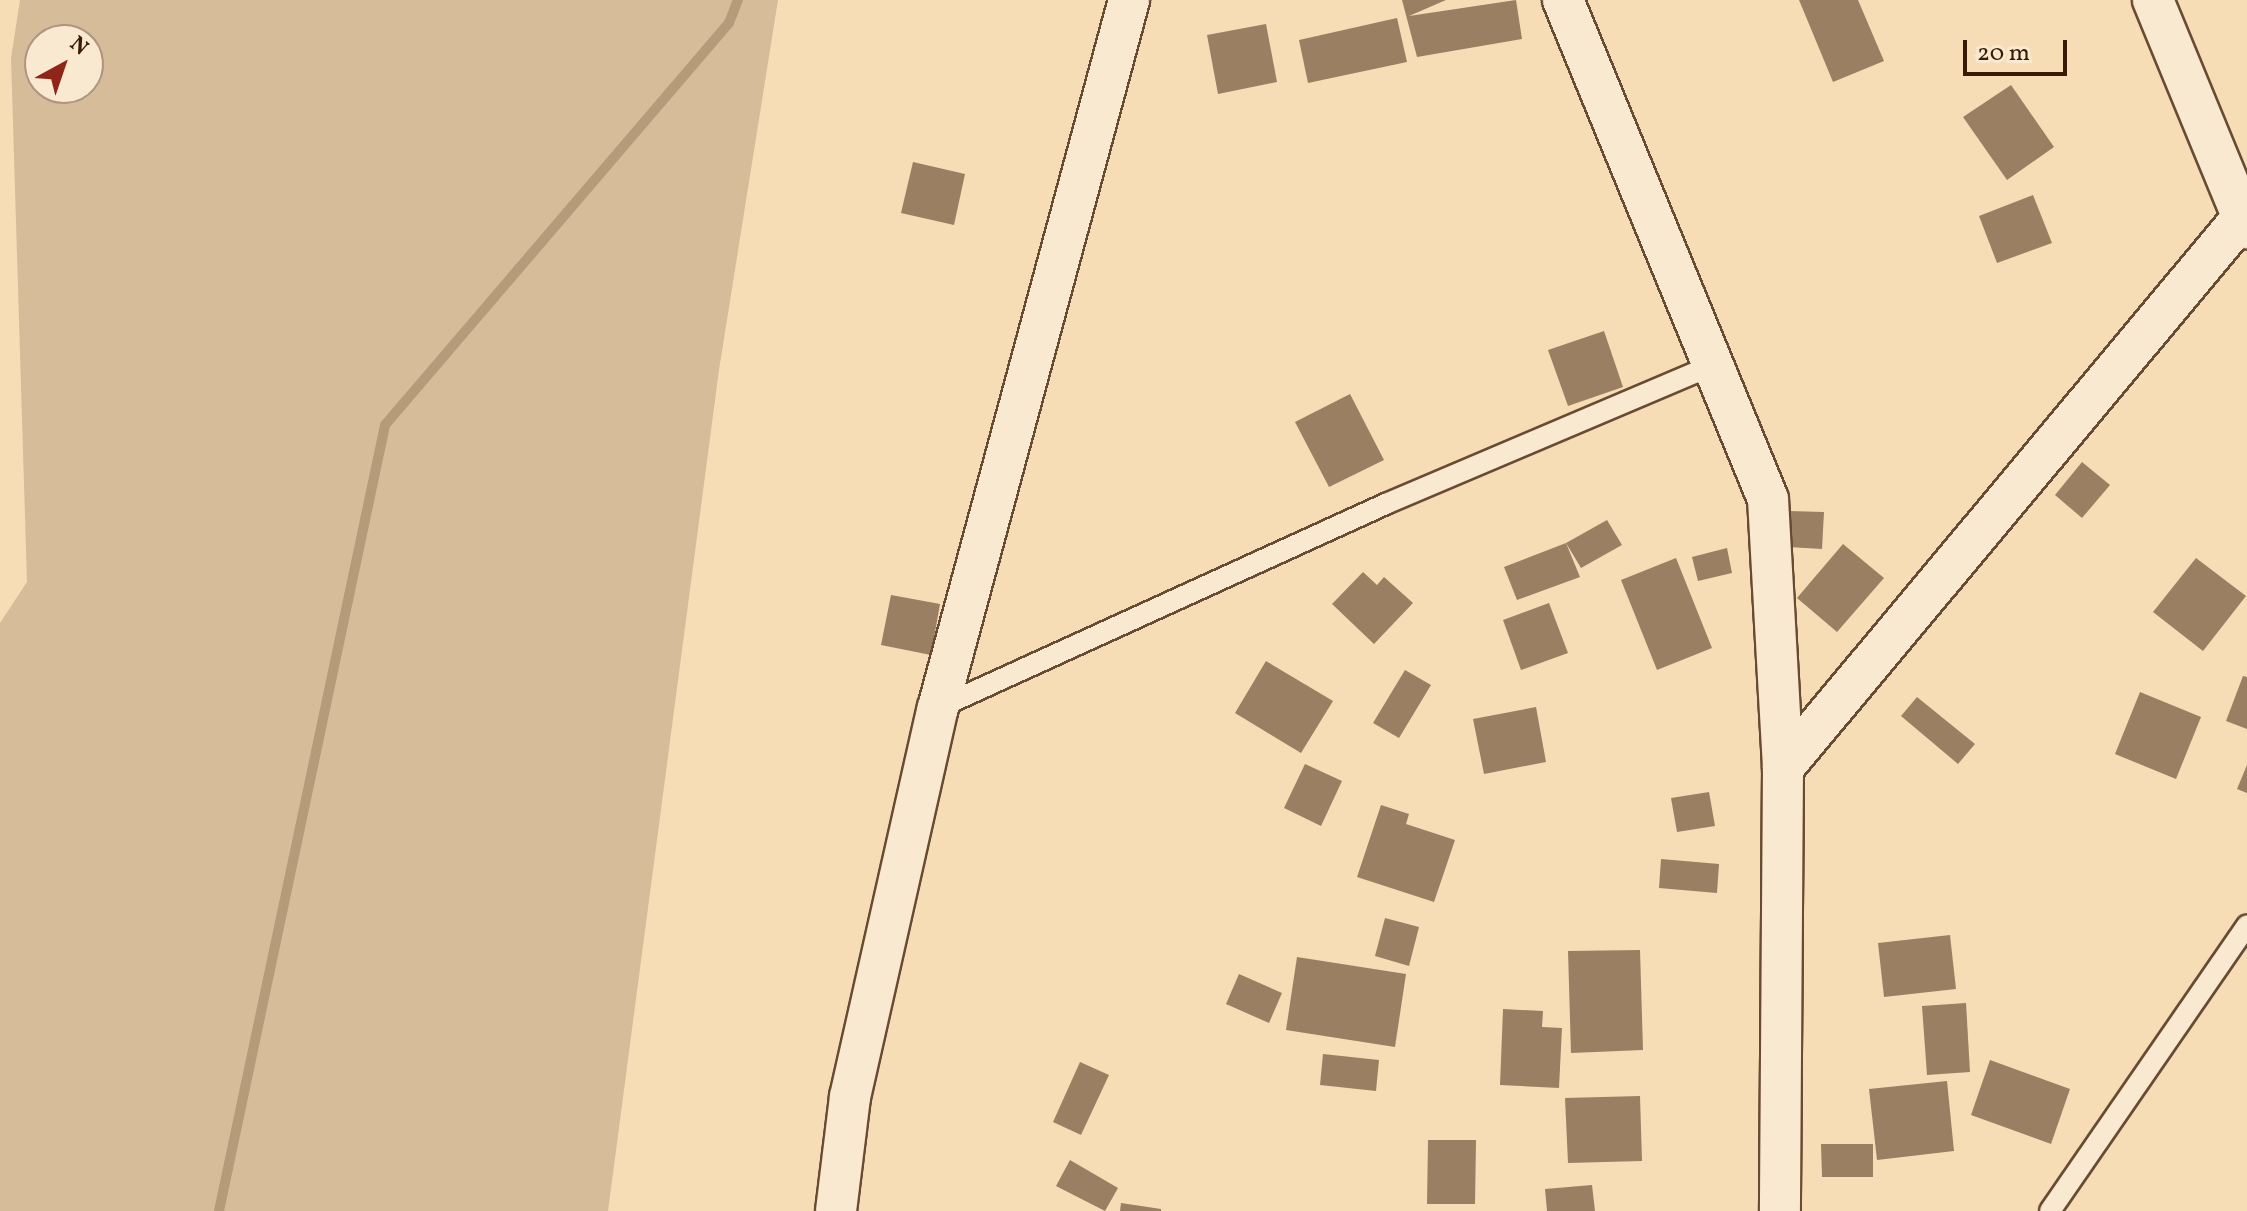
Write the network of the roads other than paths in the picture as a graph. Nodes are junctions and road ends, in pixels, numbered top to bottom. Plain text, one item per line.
1 (1129, 0) edge
2 (1563, 0) edge
3 (2153, 0) edge
4 (2245, 219) edge
5 (1716, 364) junction
6 (938, 708) junction
7 (1783, 768) junction
8 (2247, 925) edge
9 (836, 1211) edge
10 (1780, 1211) edge
11 (2050, 1211) edge

1 - 6 street
2 - 5 street
3 - 4 street
4 - 7 street
5 - 6 lane
5 - 7 street
6 - 9 street
7 - 10 street
8 - 11 lane

